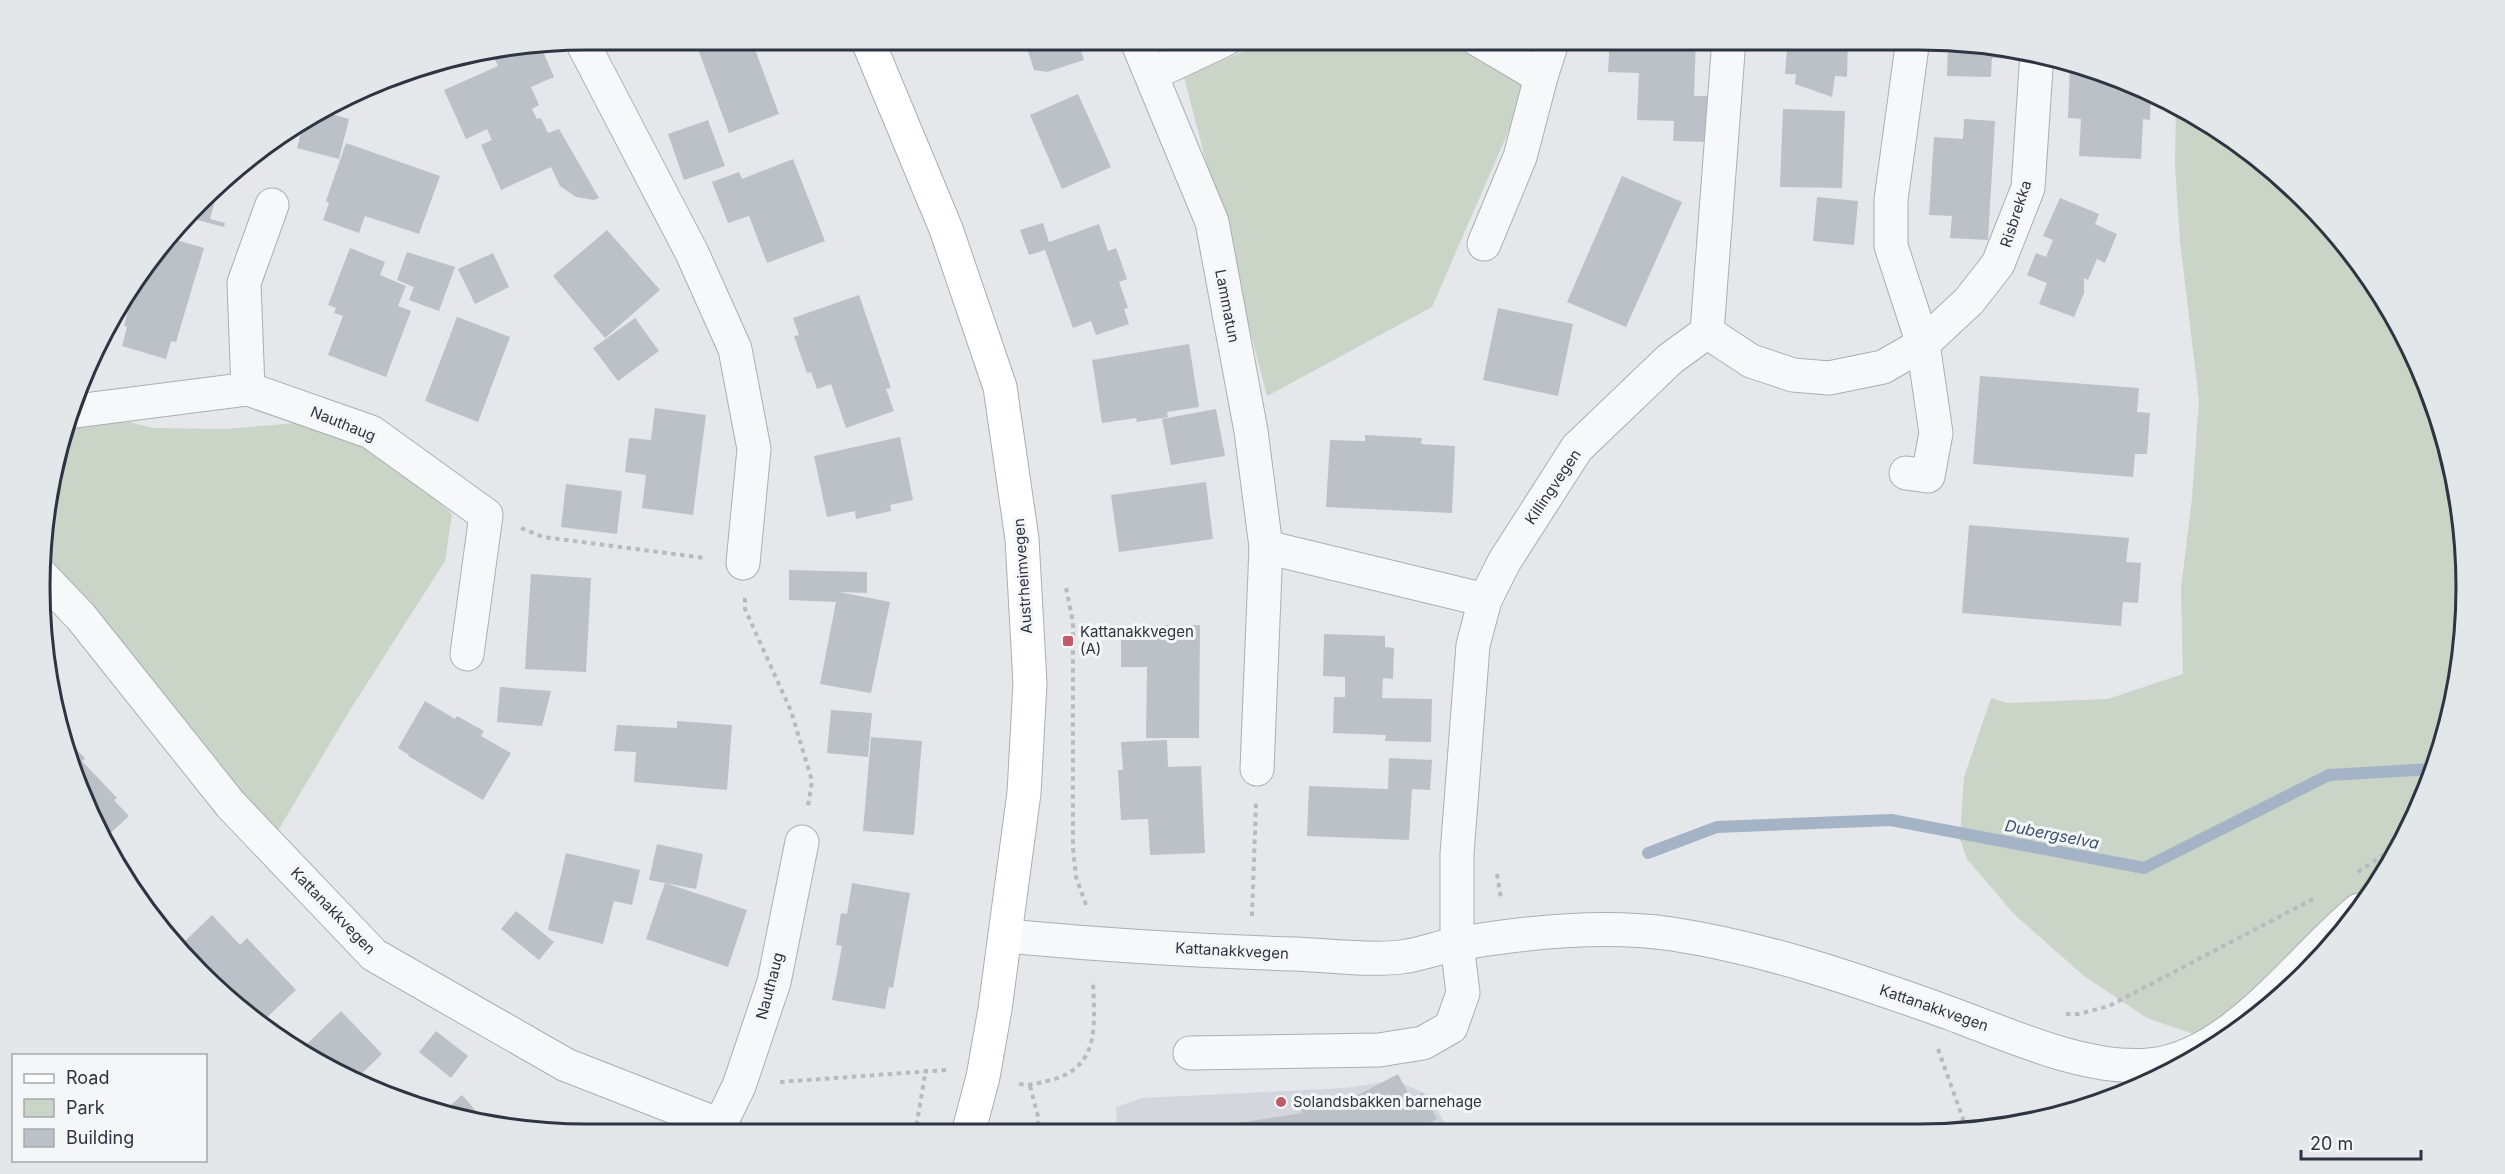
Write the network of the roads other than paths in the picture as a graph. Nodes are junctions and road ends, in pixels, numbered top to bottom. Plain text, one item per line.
1 (586, 50) edge
2 (872, 50) edge
3 (1141, 50) edge
4 (1203, 50) edge
5 (1496, 50) edge
6 (1550, 50) edge
7 (1728, 50) edge
8 (1911, 50) edge
9 (2036, 63) edge
10 (1152, 74) junction
11 (1541, 77) junction
12 (272, 205) dead end
13 (1484, 244) dead end
14 (1707, 332) junction
15 (1923, 344) junction
16 (248, 389) junction
17 (79, 411) edge
18 (1906, 473) dead end
19 (1266, 547) junction
20 (743, 563) road end
21 (50, 585) edge
22 (1485, 600) junction
23 (467, 654) dead end
24 (1257, 769) road end
25 (802, 842) road end
26 (1007, 936) junction
27 (1457, 944) junction
28 (1190, 1053) dead end
29 (2174, 1059) edge
30 (704, 1124) edge
31 (721, 1124) edge
32 (971, 1124) edge

1 - 20 street
2 - 26 main road, Austrheimvegen
3 - 10 street, Lammatun
4 - 10 street
5 - 11 street
6 - 11 street
7 - 14 street
8 - 15 street
9 - 15 street, Risbrekka
10 - 19 street, Lammatun
11 - 13 street
12 - 16 street
14 - 15 street, Risbrekka
14 - 22 street, Killingvegen
15 - 18 street
16 - 17 street, Nauthaug
16 - 23 street, Nauthaug
19 - 22 street
19 - 24 street, Lammatun
21 - 30 street, Kattanakkvegen
22 - 27 street, Killingvegen
25 - 31 street, Nauthaug
26 - 27 street, Kattanakkvegen
26 - 32 main road, Austrheimvegen
27 - 28 street
27 - 29 street, Kattanakkvegen

